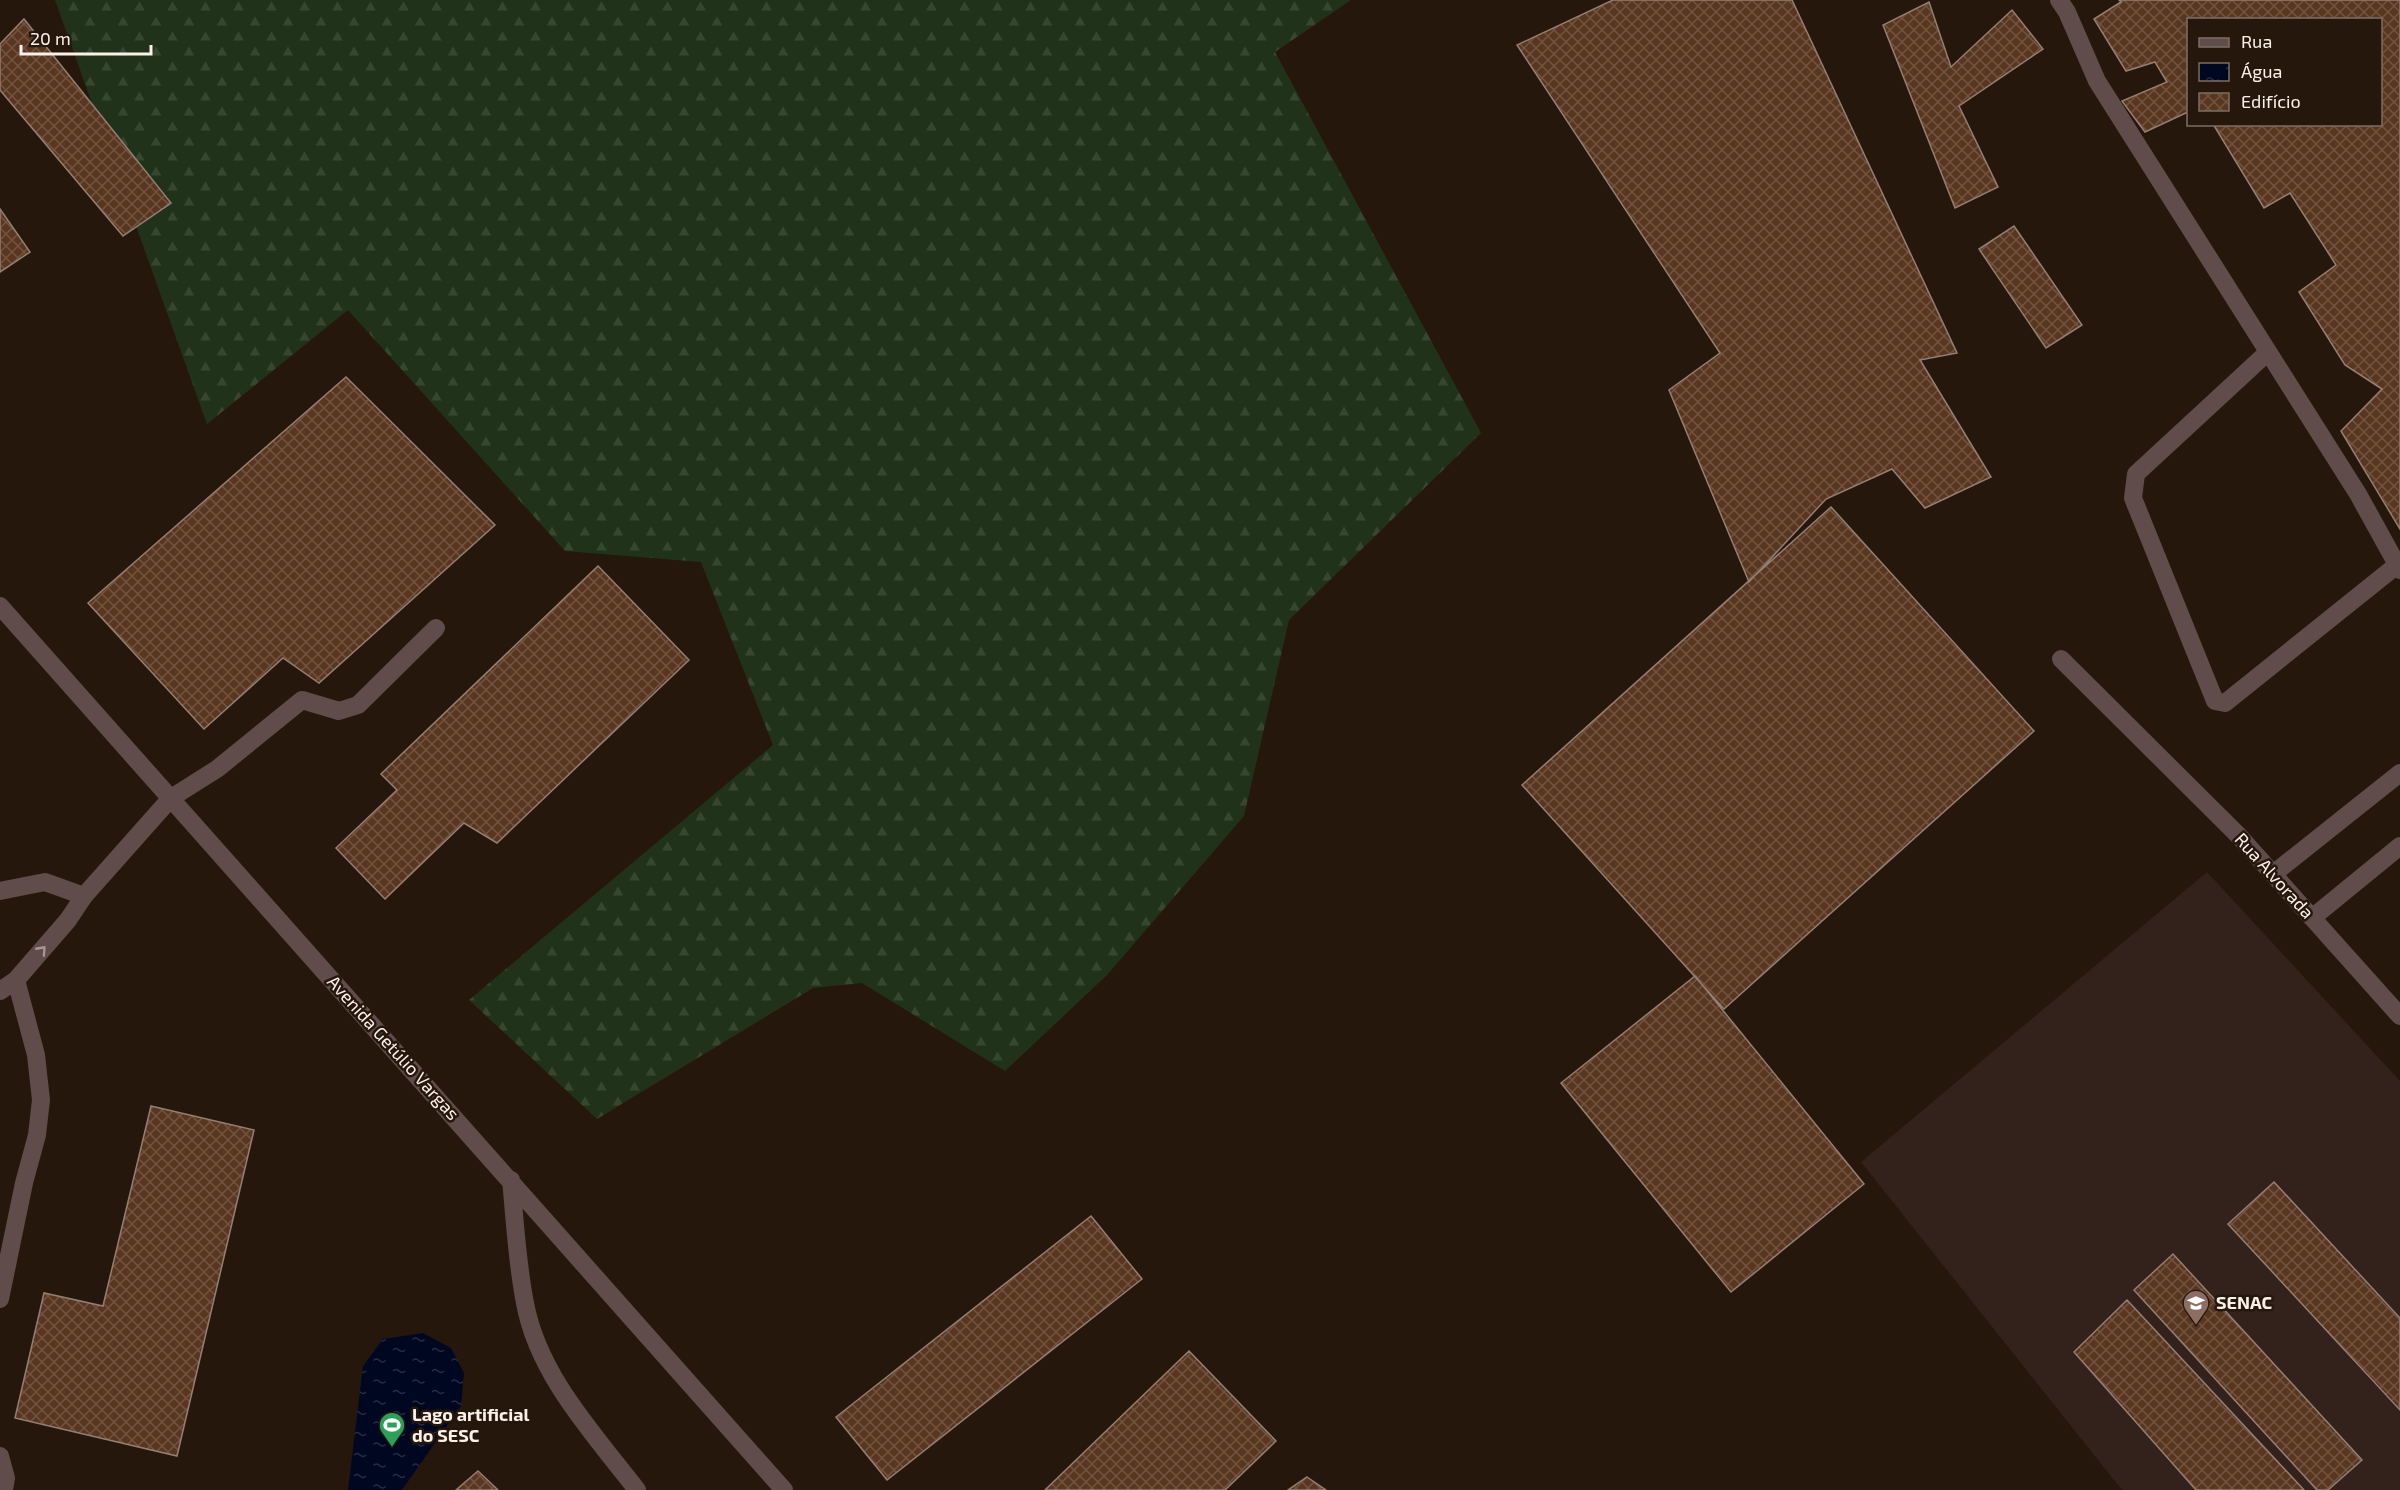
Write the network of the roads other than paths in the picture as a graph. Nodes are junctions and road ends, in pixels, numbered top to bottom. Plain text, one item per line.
1 (2059, 0) edge
2 (2268, 352) junction
3 (2399, 568) edge
4 (0, 606) edge
5 (436, 628) dead end
6 (2061, 659) dead end
7 (2400, 772) edge
8 (171, 798) junction
9 (2400, 846) edge
10 (2273, 874) junction
11 (0, 891) edge
12 (84, 896) junction
13 (2312, 918) junction
14 (16, 980) junction
15 (0, 991) edge
16 (2400, 1017) edge
17 (511, 1180) junction
18 (0, 1299) edge
19 (0, 1456) edge
20 (4, 1490) edge
21 (636, 1490) edge
22 (784, 1490) edge

1 - 2 street
2 - 3 street
2 - 3 street
4 - 8 street, Avenida Getúlio Vargas
5 - 8 street
6 - 10 street, Rua Alvorada
7 - 10 street
8 - 12 street
8 - 17 street, Avenida Getúlio Vargas
9 - 13 street
10 - 13 street, Rua Alvorada
11 - 12 street
14 -> 12 street
13 - 16 street, Rua Alvorada
14 - 15 street
14 - 18 street
17 - 21 street
17 - 22 street, Avenida Getúlio Vargas
19 - 20 street

